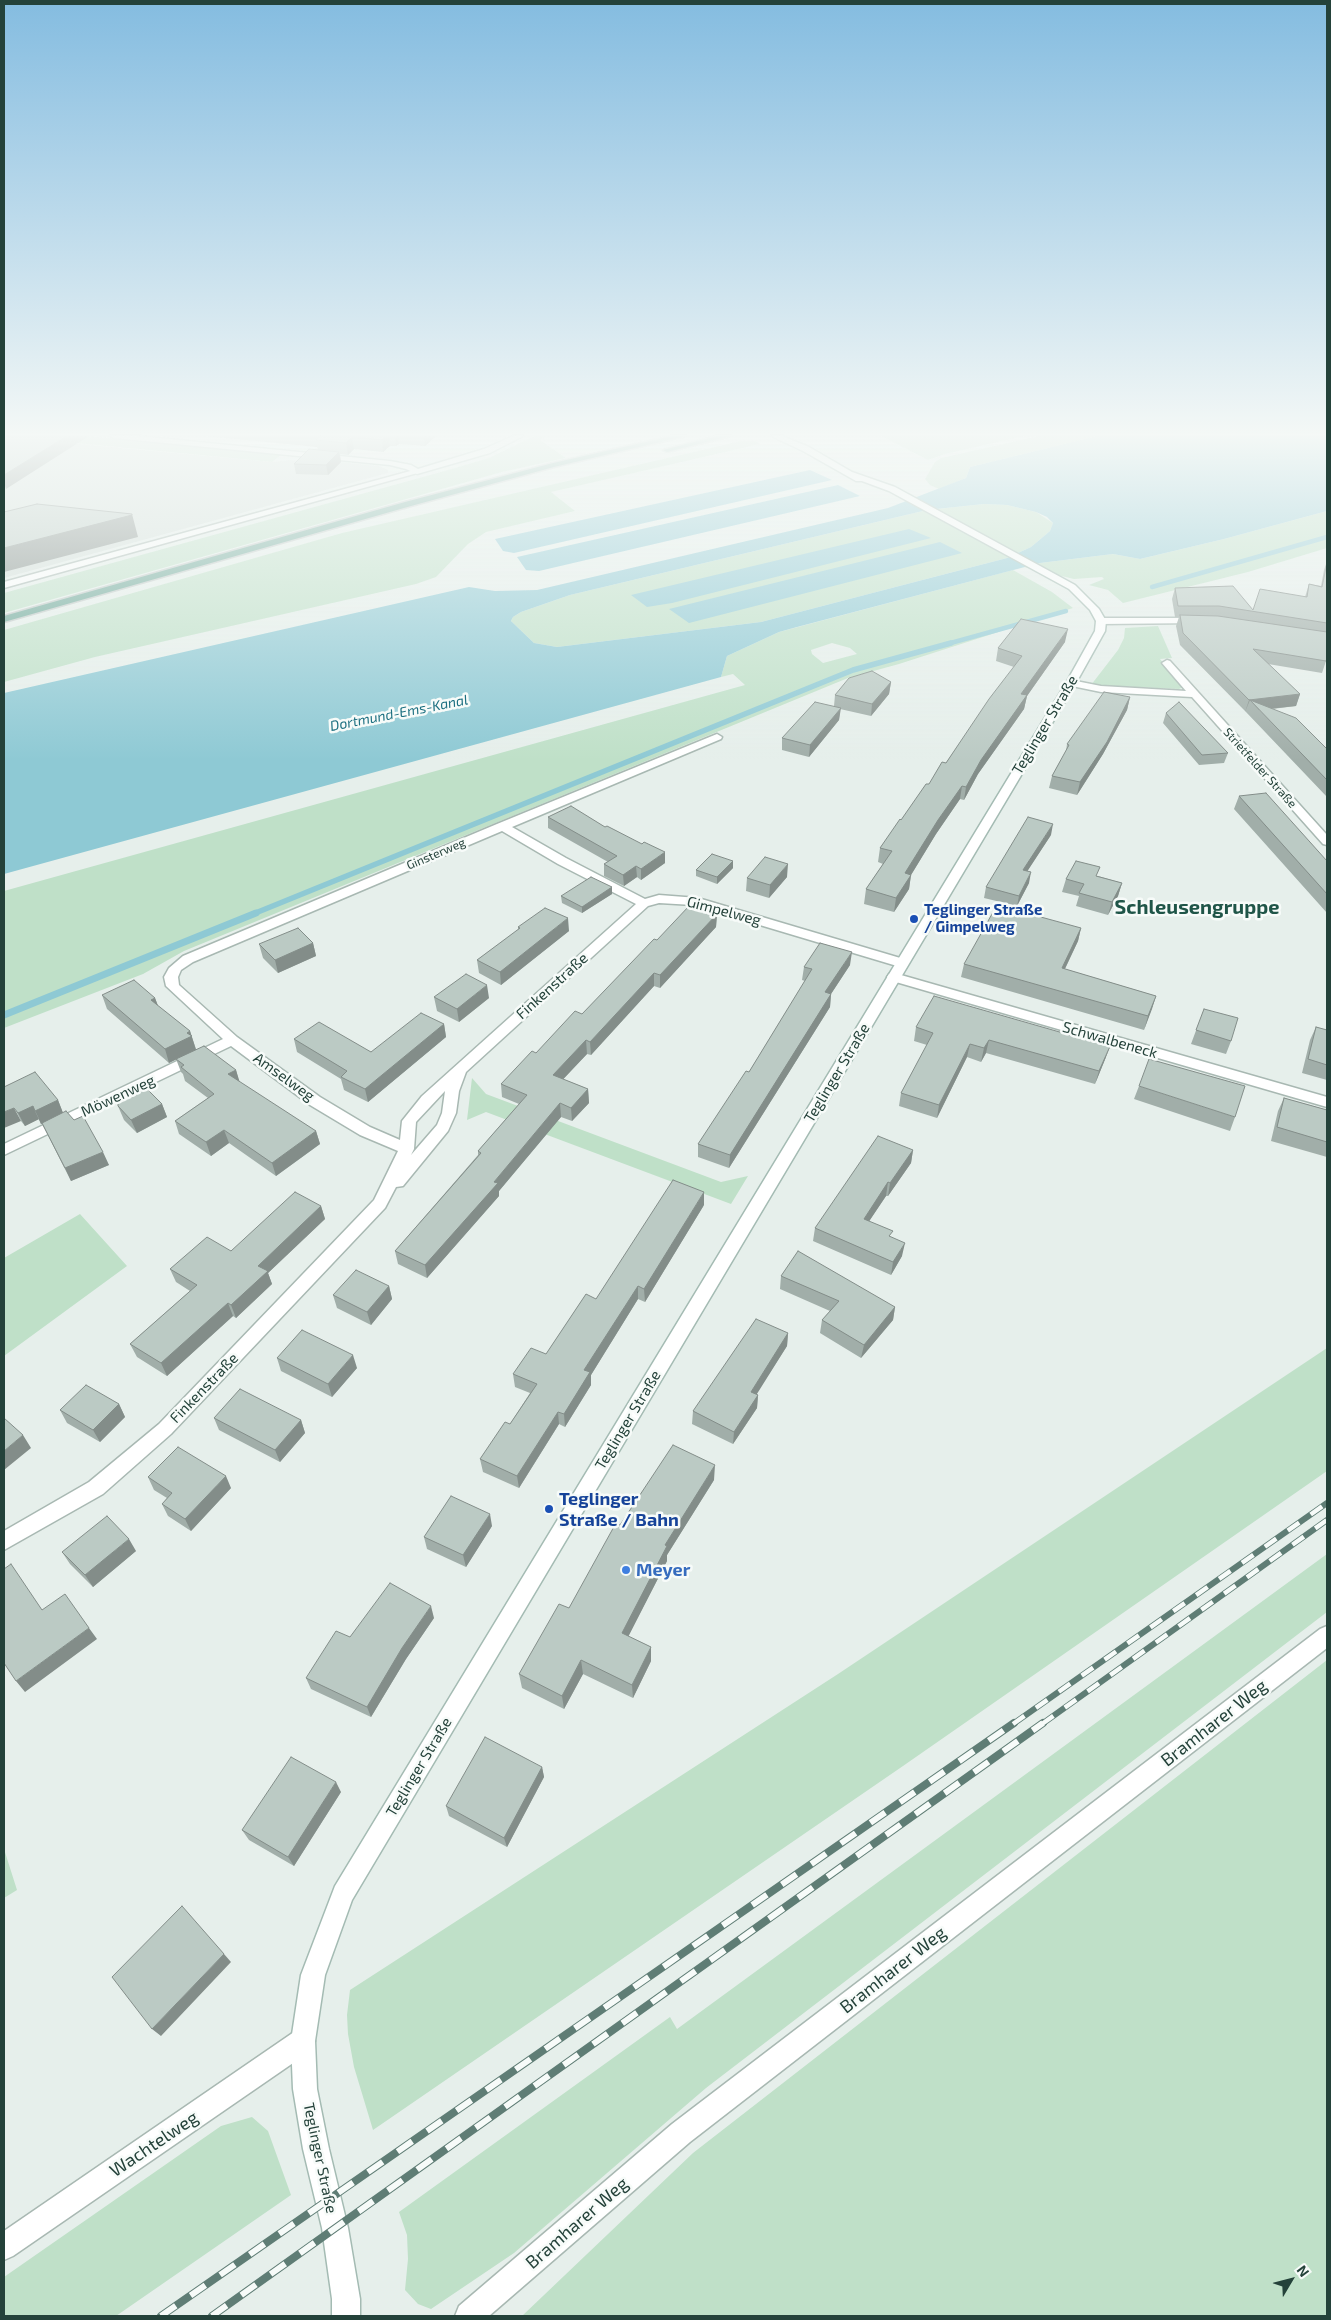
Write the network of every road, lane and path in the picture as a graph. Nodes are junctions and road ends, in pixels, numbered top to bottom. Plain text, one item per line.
1 (153, 544) edge
2 (265, 544) edge
3 (982, 544) edge
4 (987, 544) edge
5 (1004, 555) junction
6 (4, 585) edge
7 (1084, 601) junction
8 (4, 619) edge
9 (1101, 621) junction
10 (1206, 622) edge
11 (1167, 663) dead end
12 (1071, 683) junction
13 (1193, 694) junction
14 (717, 737) dead end
15 (501, 826) junction
16 (1327, 842) edge
17 (644, 903) junction
18 (898, 970) junction
19 (173, 986) joint
20 (232, 1040) junction
21 (459, 1070) junction
22 (1327, 1102) edge
23 (4, 1150) edge
24 (407, 1150) junction
25 (380, 1204) junction
26 (4, 1541) edge
27 (1327, 1636) edge
28 (304, 2041) junction
29 (4, 2247) edge
30 (346, 2316) edge
31 (469, 2316) edge

1 - 6 street
2 - 8 main road
3 - 5 street
4 - 5 street
5 - 7 street
5 - 7 street
7 - 9 street
9 - 10 street
9 - 12 street, Teglinger Straße
11 - 13 street, Strietfelder Straße
12 - 13 street
12 - 18 street, Teglinger Straße
13 - 16 street, Strietfelder Straße
14 - 15 street, Ginsterweg
15 - 17 street
15 - 19 street, Ginsterweg
17 - 18 street, Gimpelweg
17 - 21 street, Finkenstraße
18 - 22 street, Schwalbeneck
18 - 28 street, Teglinger Straße
19 - 20 street, Amselweg
20 - 23 street, Möwenweg
20 - 24 street, Amselweg
21 - 24 street, Finkenstraße
21 - 25 street, Finkenstraße
24 - 25 street, Finkenstraße
25 - 26 street, Finkenstraße
27 - 31 street, Bramharer Weg
28 - 29 street, Wachtelweg
28 - 30 street, Teglinger Straße

